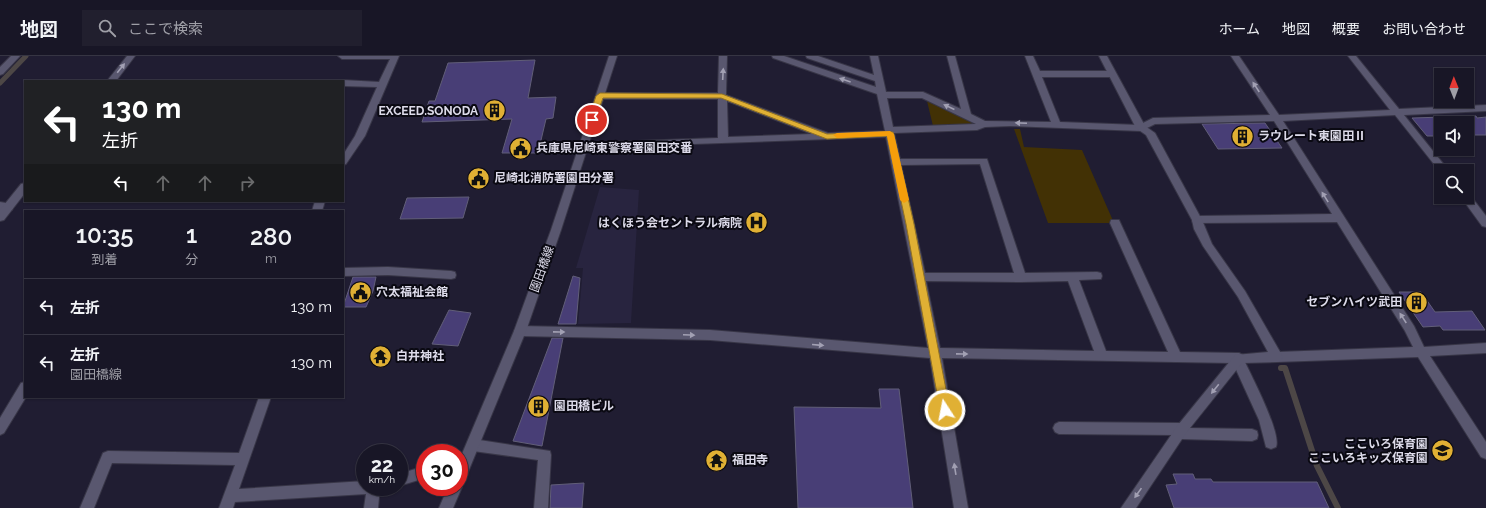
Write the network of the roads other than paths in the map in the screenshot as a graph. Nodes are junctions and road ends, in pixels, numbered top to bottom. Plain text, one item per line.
1 (16, 56) edge
2 (131, 56) edge
3 (342, 56) edge
4 (395, 56) edge
5 (612, 56) edge
6 (723, 56) edge
7 (776, 56) edge
8 (810, 56) edge
9 (874, 56) edge
10 (951, 56) edge
11 (1029, 56) edge
12 (1103, 56) edge
13 (1235, 56) edge
14 (1352, 56) edge
15 (797, 59) edge
16 (1, 70) edge
17 (1036, 74) junction
18 (1112, 74) junction
19 (112, 80) edge
20 (879, 80) junction
21 (344, 84) edge
22 (382, 85) junction
23 (882, 94) junction
24 (600, 96) junction
25 (722, 96) junction
26 (1486, 108) edge
27 (1396, 111) junction
28 (968, 116) junction
29 (1276, 118) junction
30 (984, 124) junction
31 (1057, 124) junction
32 (1141, 128) junction
33 (890, 132) junction
34 (827, 136) junction
35 (723, 141) junction
36 (583, 146) junction
37 (344, 160) edge
38 (896, 162) junction
39 (1438, 164) edge
40 (24, 187) edge
41 (1472, 204) edge
42 (4, 207) edge
43 (0, 217) edge
44 (1484, 217) edge
45 (1339, 218) junction
46 (1197, 220) junction
47 (1115, 223) dead end
48 (344, 272) edge
49 (451, 274) dead end
50 (1097, 276) dead end
51 (920, 277) junction
52 (1072, 277) junction
53 (1022, 278) junction
54 (520, 331) junction
55 (1486, 348) edge
56 (1421, 352) junction
57 (934, 353) junction
58 (1102, 356) junction
59 (1176, 357) junction
60 (1277, 357) junction
61 (1238, 359) junction
62 (24, 389) edge
63 (265, 398) edge
64 (1059, 428) dead end
65 (0, 429) edge
66 (1181, 431) junction
67 (1252, 435) dead end
68 (1271, 443) dead end
69 (473, 445) junction
70 (468, 452) edge
71 (1486, 453) edge
72 (242, 459) junction
73 (356, 489) edge
74 (372, 496) edge
75 (451, 496) edge
76 (228, 502) edge
77 (87, 508) edge
78 (371, 508) edge
79 (446, 508) edge
80 (541, 508) edge
81 (961, 508) edge
82 (1128, 508) edge

1 - 16 street
19 -> 2 street
3 - 4 street
4 - 22 street
5 - 24 street, 園田橋線
25 -> 6 street
7 - 15 street
8 - 20 street
9 - 20 street
10 - 28 street
11 - 17 street
12 - 18 street
29 -> 13 street
14 - 27 street
23 -> 15 street
17 - 18 street
17 - 31 street
18 - 32 street
20 - 23 street
21 - 22 street
22 - 37 street
28 -> 23 street
23 - 33 street
24 - 25 street
24 - 36 street, 園田橋線
25 - 34 street
25 - 35 street
26 - 27 street
27 - 29 street
27 - 39 street
28 - 30 street
29 - 32 street
45 -> 29 street
31 -> 30 street
30 - 33 street
31 - 32 street
32 - 46 street
33 - 34 street
33 - 38 street
34 - 35 street
35 - 36 street
36 - 54 street, 園田橋線
38 - 51 street
38 - 53 street
40 - 42 street
41 - 44 street
42 - 43 street
45 - 46 street
56 -> 45 street
46 - 60 street
47 - 59 street
48 - 49 street
50 - 52 street
51 - 53 street
51 - 57 street
52 - 53 street
52 - 58 street
54 -> 57 street
54 - 69 street, 園田橋線
55 - 56 street
56 - 60 street
56 - 71 street
57 -> 58 street
81 -> 57 street
58 - 59 street
59 - 61 street
60 - 61 street
61 -> 66 street
61 - 68 street
62 - 65 street
63 - 72 street
64 - 66 street
66 - 67 street
66 -> 82 street
69 - 70 street, 園田橋線
69 - 80 street
72 - 76 street
72 - 77 street
73 - 76 street
74 - 78 street
75 - 79 street

